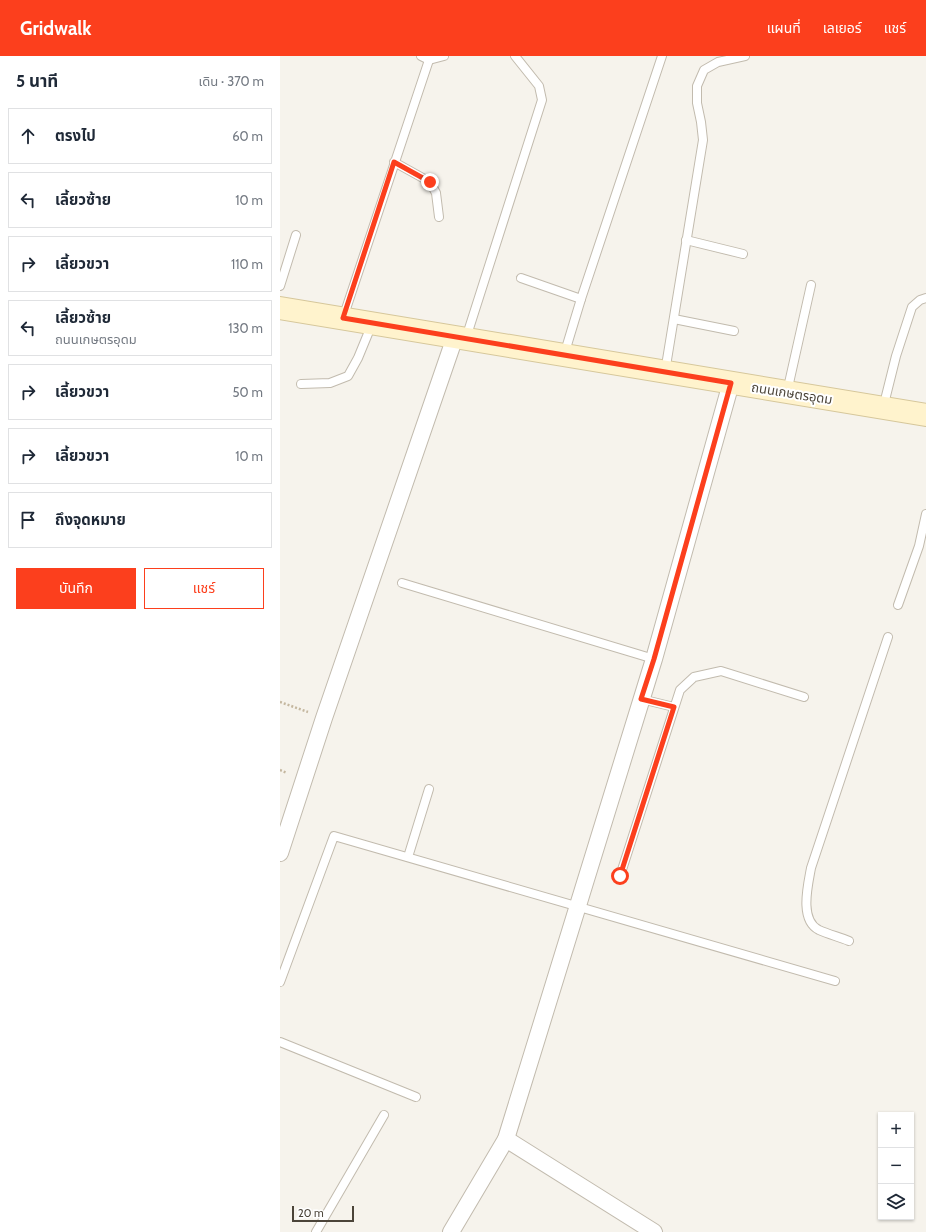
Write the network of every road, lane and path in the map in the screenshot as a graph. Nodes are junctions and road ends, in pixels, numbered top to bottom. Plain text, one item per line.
1 (444, 56) edge
2 (515, 56) edge
3 (662, 56) edge
4 (745, 56) edge
5 (425, 58) edge
6 (394, 162) junction
7 (439, 217) dead end
8 (296, 235) dead end
9 (686, 240) junction
10 (743, 254) dead end
11 (521, 278) dead end
12 (811, 285) dead end
13 (280, 286) edge
14 (926, 298) edge
15 (581, 299) junction
16 (280, 308) edge
17 (343, 318) junction
18 (674, 319) junction
19 (372, 324) junction
20 (734, 331) dead end
21 (460, 338) junction
22 (564, 355) junction
23 (665, 372) junction
24 (731, 383) junction
25 (301, 384) dead end
26 (787, 392) junction
27 (883, 408) junction
28 (926, 415) edge
29 (926, 514) edge
30 (402, 583) dead end
31 (898, 605) dead end
32 (888, 637) dead end
33 (654, 659) junction
34 (804, 697) dead end
35 (641, 699) junction
36 (280, 702) edge
37 (674, 707) junction
38 (324, 718) junction
39 (429, 788) dead end
40 (280, 853) edge
41 (408, 857) junction
42 (620, 876) dead end
43 (577, 905) junction
44 (849, 941) dead end
45 (835, 981) dead end
46 (280, 982) edge
47 (280, 1042) edge
48 (416, 1097) dead end
49 (384, 1116) dead end
50 (506, 1139) junction
51 (316, 1232) edge
52 (451, 1232) edge
53 (654, 1232) edge

1 - 5 lane
2 - 21 lane
3 - 15 lane
4 - 9 lane
5 - 6 lane
6 - 7 lane
6 - 17 lane
8 - 13 lane
9 - 10 lane
9 - 18 lane
11 - 15 lane
12 - 26 lane
14 - 27 lane
15 - 22 lane
16 - 17 street, ถนนเกษตรอุดม
17 - 19 street, ถนนเกษตรอุดม
18 - 20 lane
18 - 23 lane
19 - 21 street, ถนนเกษตรอุดม
19 - 25 lane
21 - 22 street, ถนนเกษตรอุดม
21 - 38 street
22 - 23 street, ถนนเกษตรอุดม
23 - 24 street, ถนนเกษตรอุดม
24 - 26 street, ถนนเกษตรอุดม
24 - 33 street
26 - 27 street, ถนนเกษตรอุดม
27 - 28 street, ถนนเกษตรอุดม
29 - 31 lane
30 - 33 lane
32 - 44 lane
33 - 35 street
34 - 37 lane
35 - 37 lane
35 - 43 street
36 - 38 path
37 - 42 lane
38 - 40 street
39 - 41 lane
41 - 43 lane
41 - 46 lane
43 - 45 lane
43 - 50 street
47 - 48 lane
49 - 51 lane
50 - 52 street
50 - 53 street

